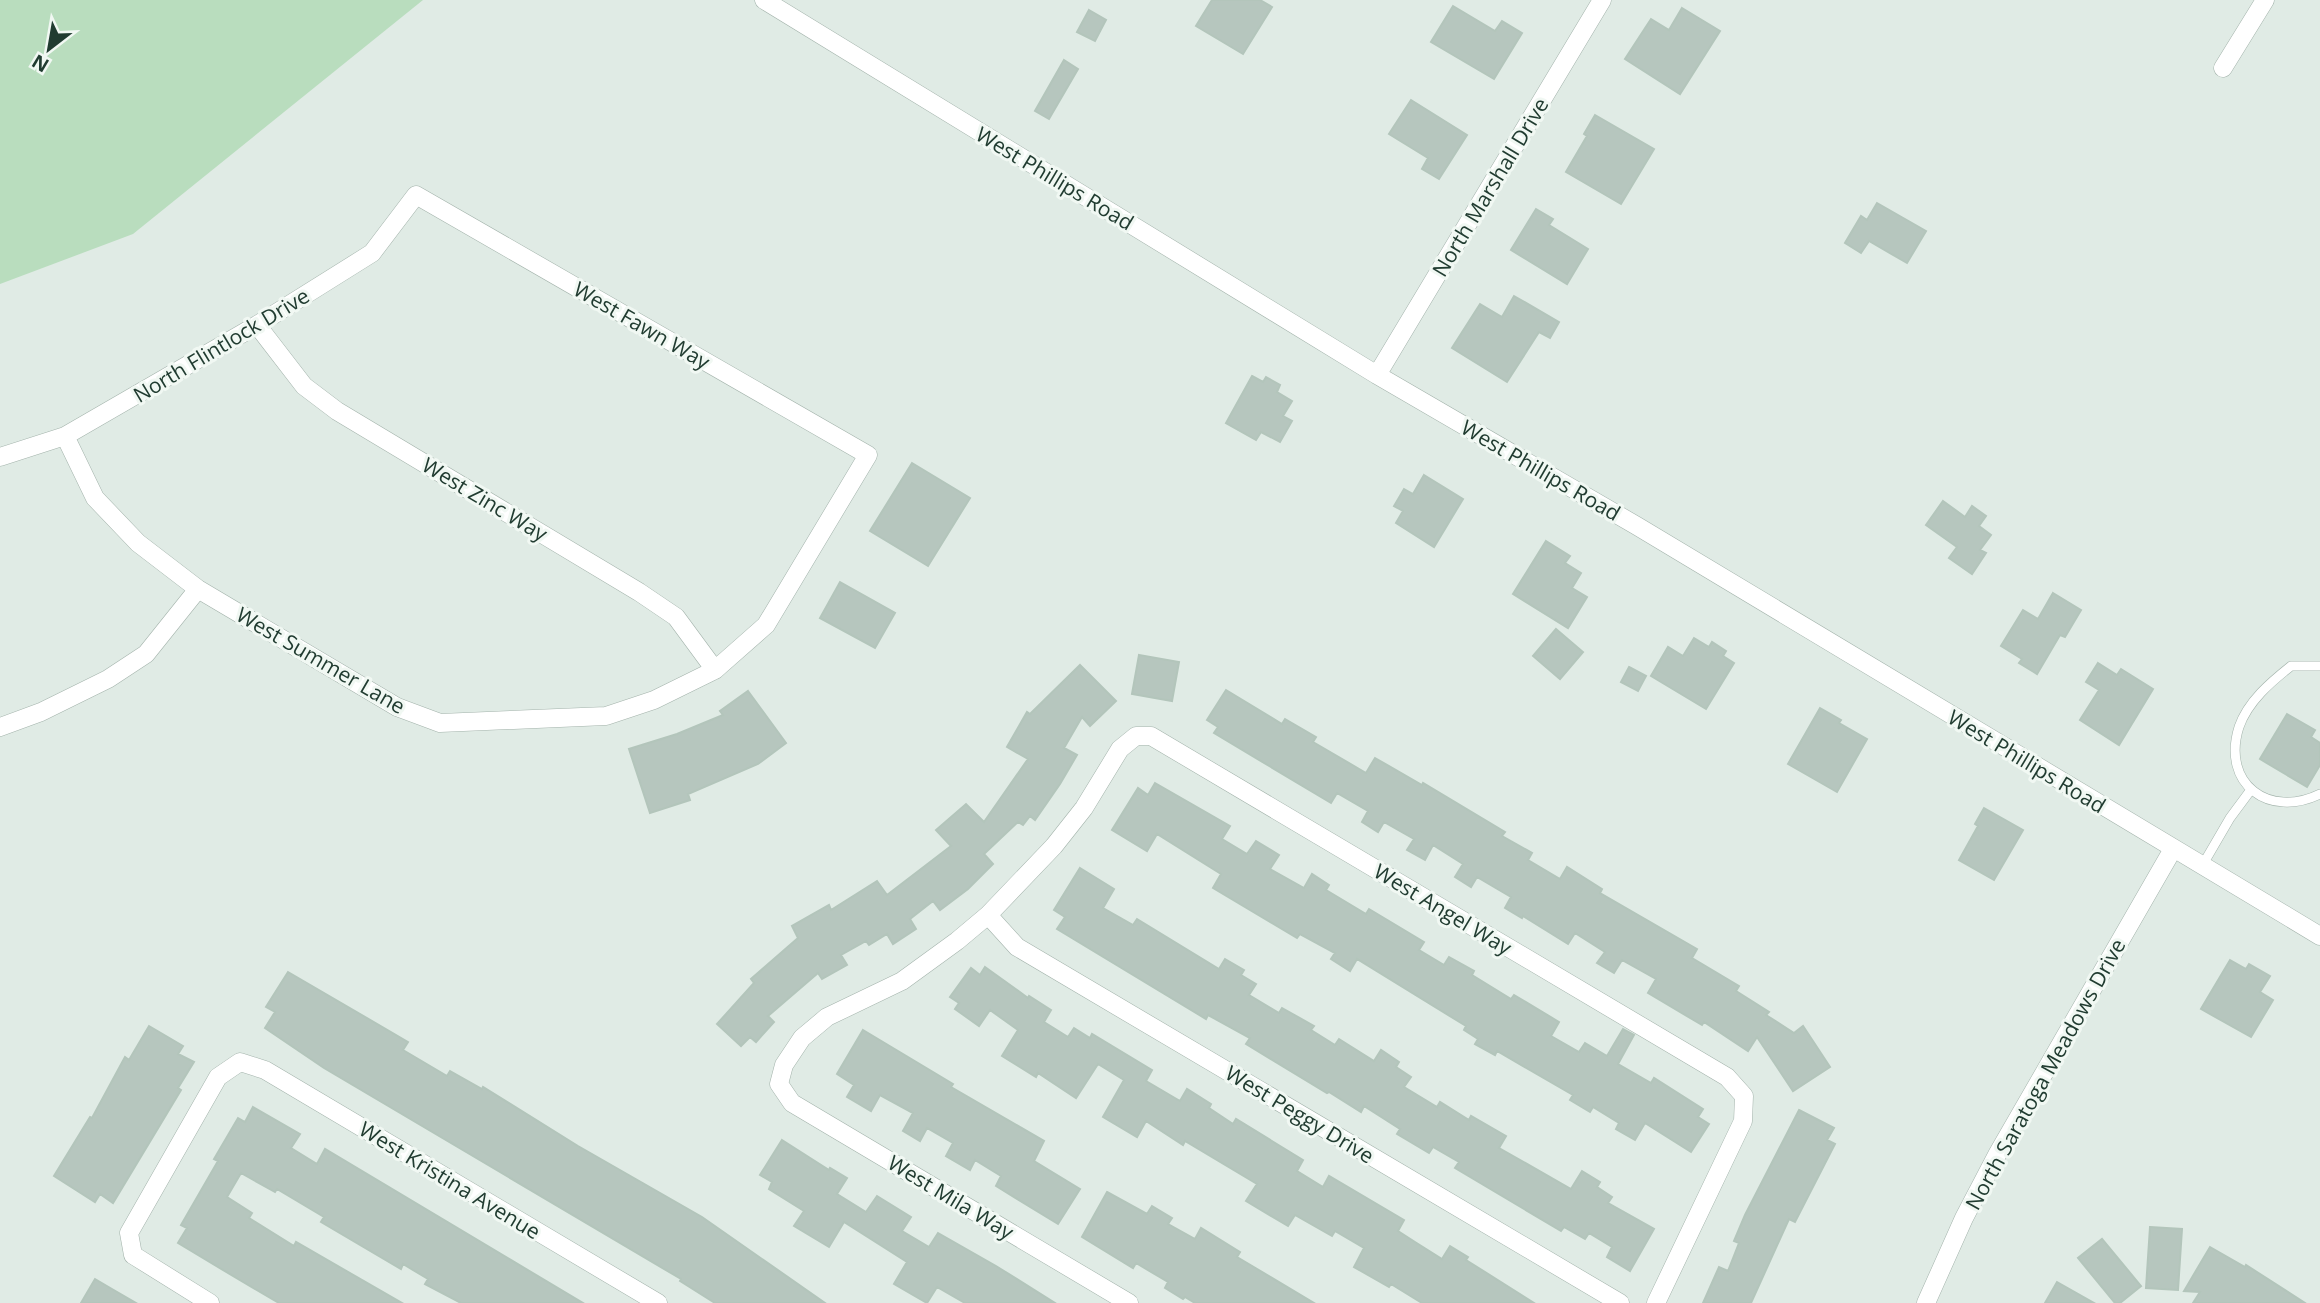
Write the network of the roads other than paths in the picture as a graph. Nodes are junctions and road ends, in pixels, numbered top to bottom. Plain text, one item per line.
1 (764, 0) edge
2 (1602, 0) edge
3 (2265, 0) edge
4 (2223, 68) dead end
5 (416, 195) joint
6 (257, 325) junction
7 (1377, 375) junction
8 (65, 436) junction
9 (868, 455) joint
10 (0, 457) edge
11 (198, 589) junction
12 (2320, 666) edge
13 (715, 670) junction
14 (0, 727) edge
15 (2250, 791) junction
16 (2320, 794) edge
17 (2173, 849) junction
18 (2202, 866) junction
19 (988, 915) junction
20 (2320, 936) edge
21 (210, 1303) edge
22 (658, 1303) edge
23 (1129, 1303) edge
24 (1620, 1303) edge
25 (1656, 1303) edge
26 (1926, 1303) edge

1 - 7 street, West Phillips Road
2 - 7 street, North Marshall Drive
3 - 4 street
5 - 6 street, North Flintlock Drive
5 - 9 street, West Fawn Way
6 - 8 street, North Flintlock Drive
6 - 13 street, West Zinc Way
7 - 17 street, West Phillips Road
8 - 10 street, North Flintlock Drive
8 - 11 street, West Summer Lane
9 - 13 street, West Summer Lane
11 - 13 street, West Summer Lane
11 - 14 street
12 - 15 lane
15 - 16 lane
15 - 18 lane
17 - 18 street, West Phillips Road
17 - 26 street, North Saratoga Meadows Drive
18 - 20 street, West Phillips Road
19 - 23 street, West Mila Way
19 - 24 street, West Peggy Drive
19 - 25 street, West Angel Way
21 - 22 street, West Kristina Avenue

